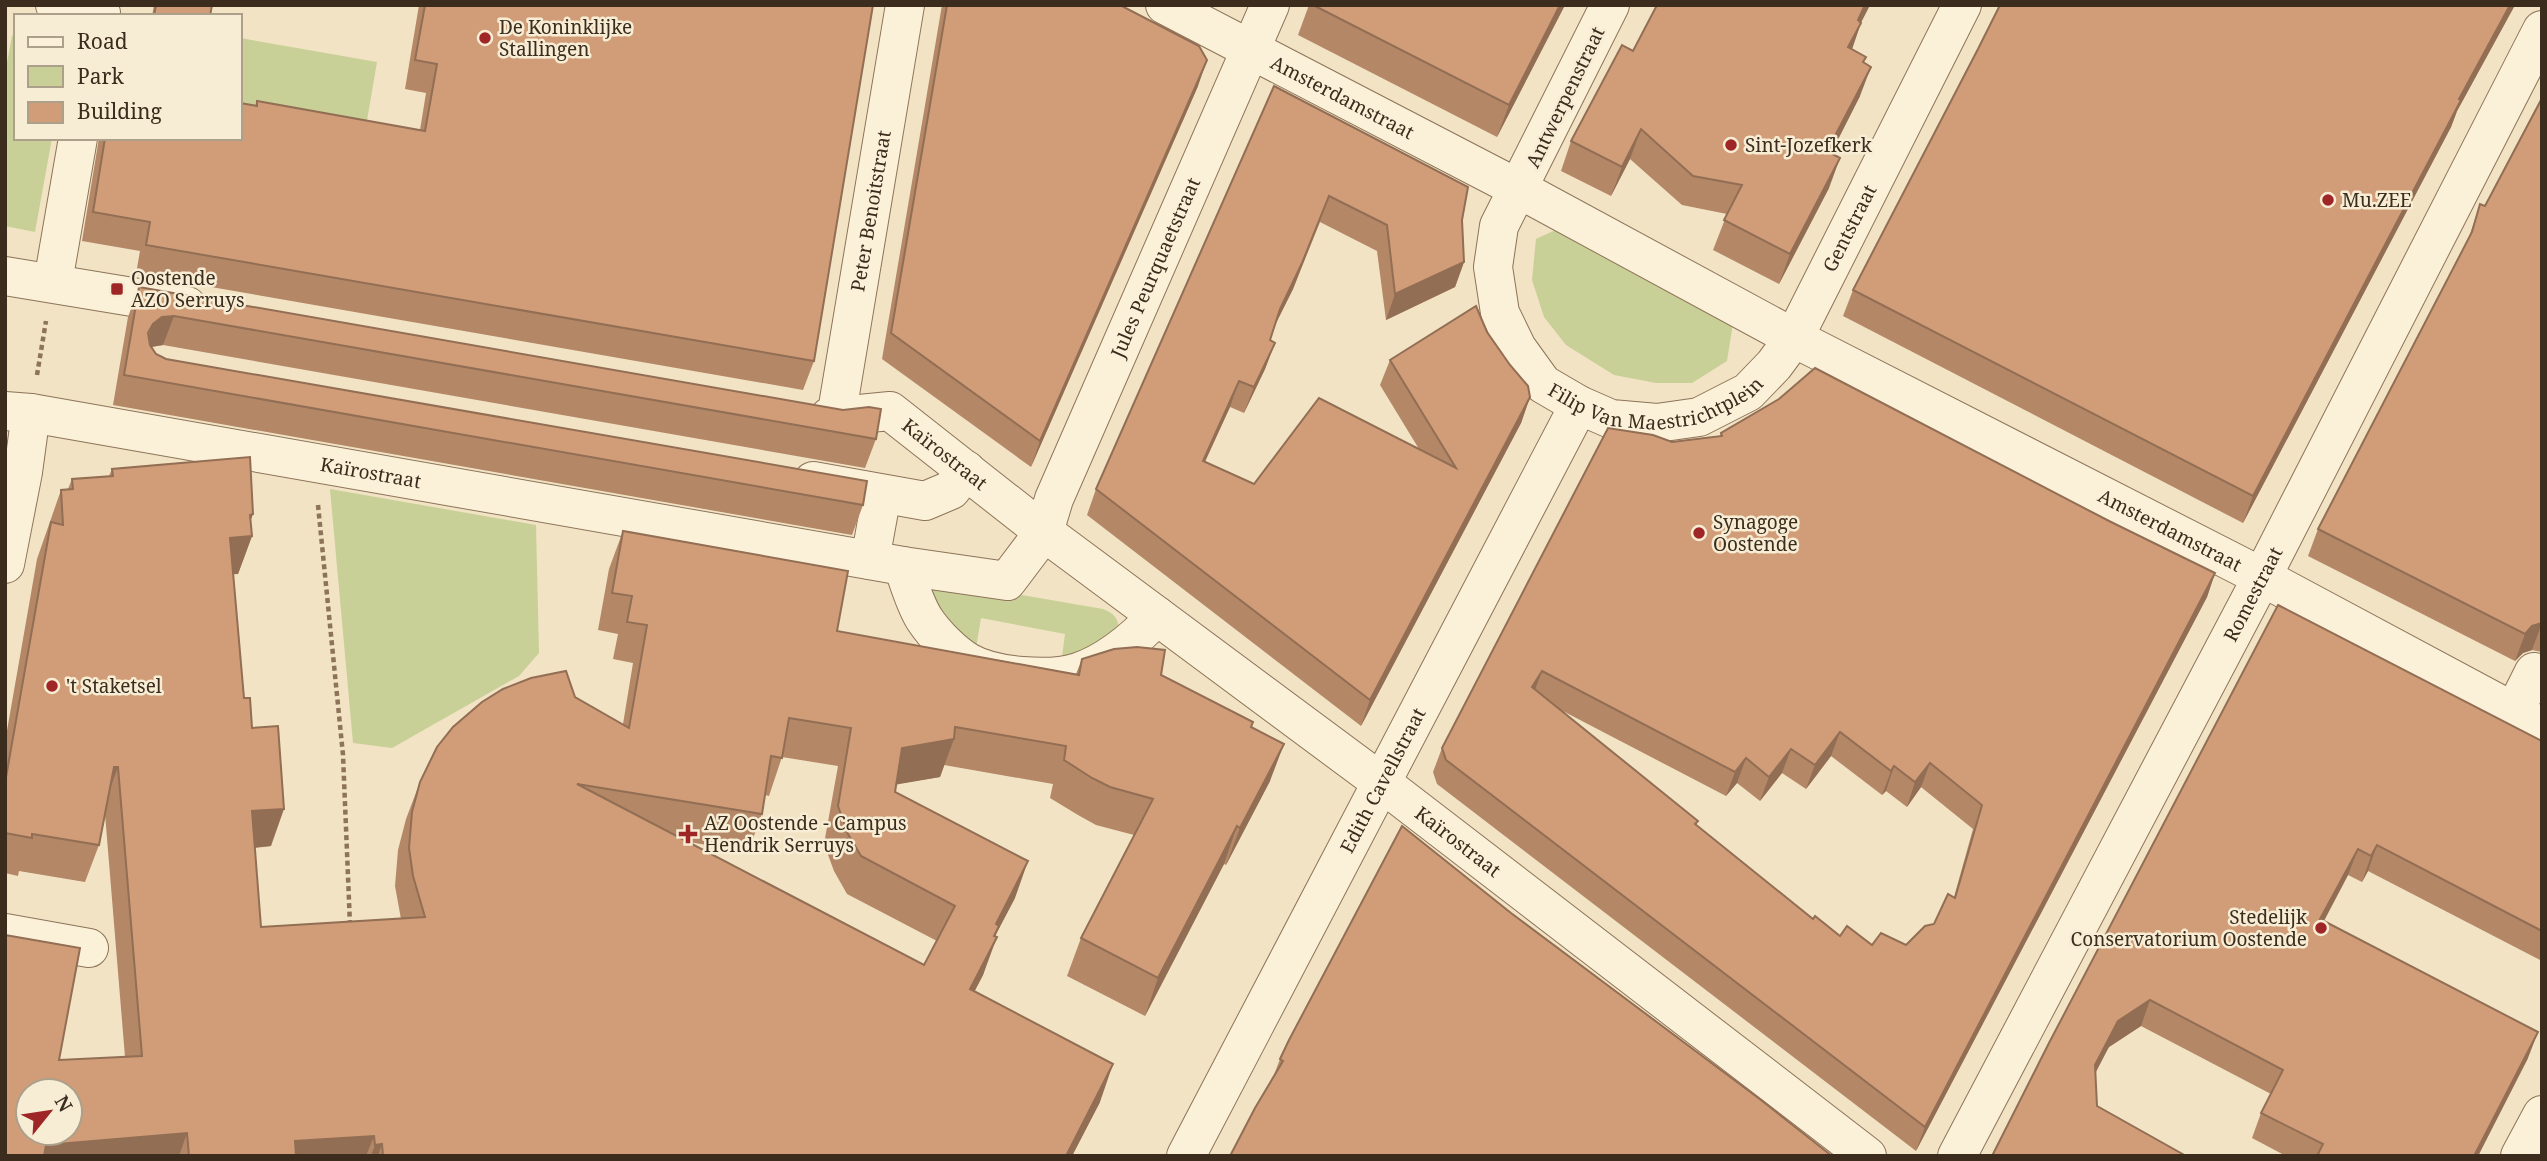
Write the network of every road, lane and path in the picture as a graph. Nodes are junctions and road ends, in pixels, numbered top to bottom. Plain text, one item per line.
1 (55, 5) edge
2 (905, 5) edge
3 (1165, 5) edge
4 (1270, 5) edge
5 (1610, 5) edge
6 (1962, 5) edge
7 (101, 11) edge
8 (2542, 30) edge
9 (1251, 49) junction
10 (78, 140) edge
11 (1519, 189) junction
12 (5, 276) edge
13 (53, 282) junction
14 (218, 311) edge
15 (1794, 338) junction
16 (1578, 405) junction
17 (796, 411) edge
18 (18, 412) edge
19 (836, 418) junction
20 (313, 462) junction
21 (966, 470) junction
22 (778, 475) edge
23 (882, 494) junction
24 (1044, 532) junction
25 (886, 563) junction
26 (5, 564) edge
27 (2262, 576) junction
28 (1157, 616) junction
29 (2534, 671) dead end
30 (2528, 719) edge
31 (1382, 783) junction
32 (5, 933) edge
33 (350, 934) edge
34 (89, 948) dead end
35 (2542, 1115) edge
36 (1186, 1156) edge
37 (1867, 1156) edge
38 (1957, 1156) edge
39 (2520, 1156) edge

1 - 7 street
2 - 19 street, Peter Benoitstraat
3 - 9 street, Amsterdamstraat
4 - 9 street, Jules Peurquaetstraat
5 - 11 street, Antwerpenstraat
6 - 15 street, Gentstraat
8 - 27 street, Romestraat
9 - 11 street, Amsterdamstraat
9 - 24 street, Jules Peurquaetstraat
10 - 13 street
11 - 15 street, Amsterdamstraat
11 - 16 street, Filip Van Maestrichtplein
12 - 13 street
13 - 14 street
13 - 18 path
15 - 16 street, Filip Van Maestrichtplein
15 - 27 street, Amsterdamstraat
16 - 31 street, Edith Cavellstraat
17 - 19 street, Kaïrostraat
18 - 20 street, Kaïrostraat
18 - 26 street
19 - 21 street, Kaïrostraat
20 - 25 street, Kaïrostraat
20 - 33 path
21 - 23 street
21 - 24 street, Kaïrostraat
22 - 23 street
23 - 25 street
24 - 25 street, Kaïrostraat
24 - 28 street, Kaïrostraat
25 - 28 street
27 - 30 street, Amsterdamstraat
27 - 38 street, Romestraat
28 - 31 street, Kaïrostraat
29 - 30 street
31 - 36 street, Edith Cavellstraat
31 - 37 street, Kaïrostraat
32 - 34 street
35 - 39 street

